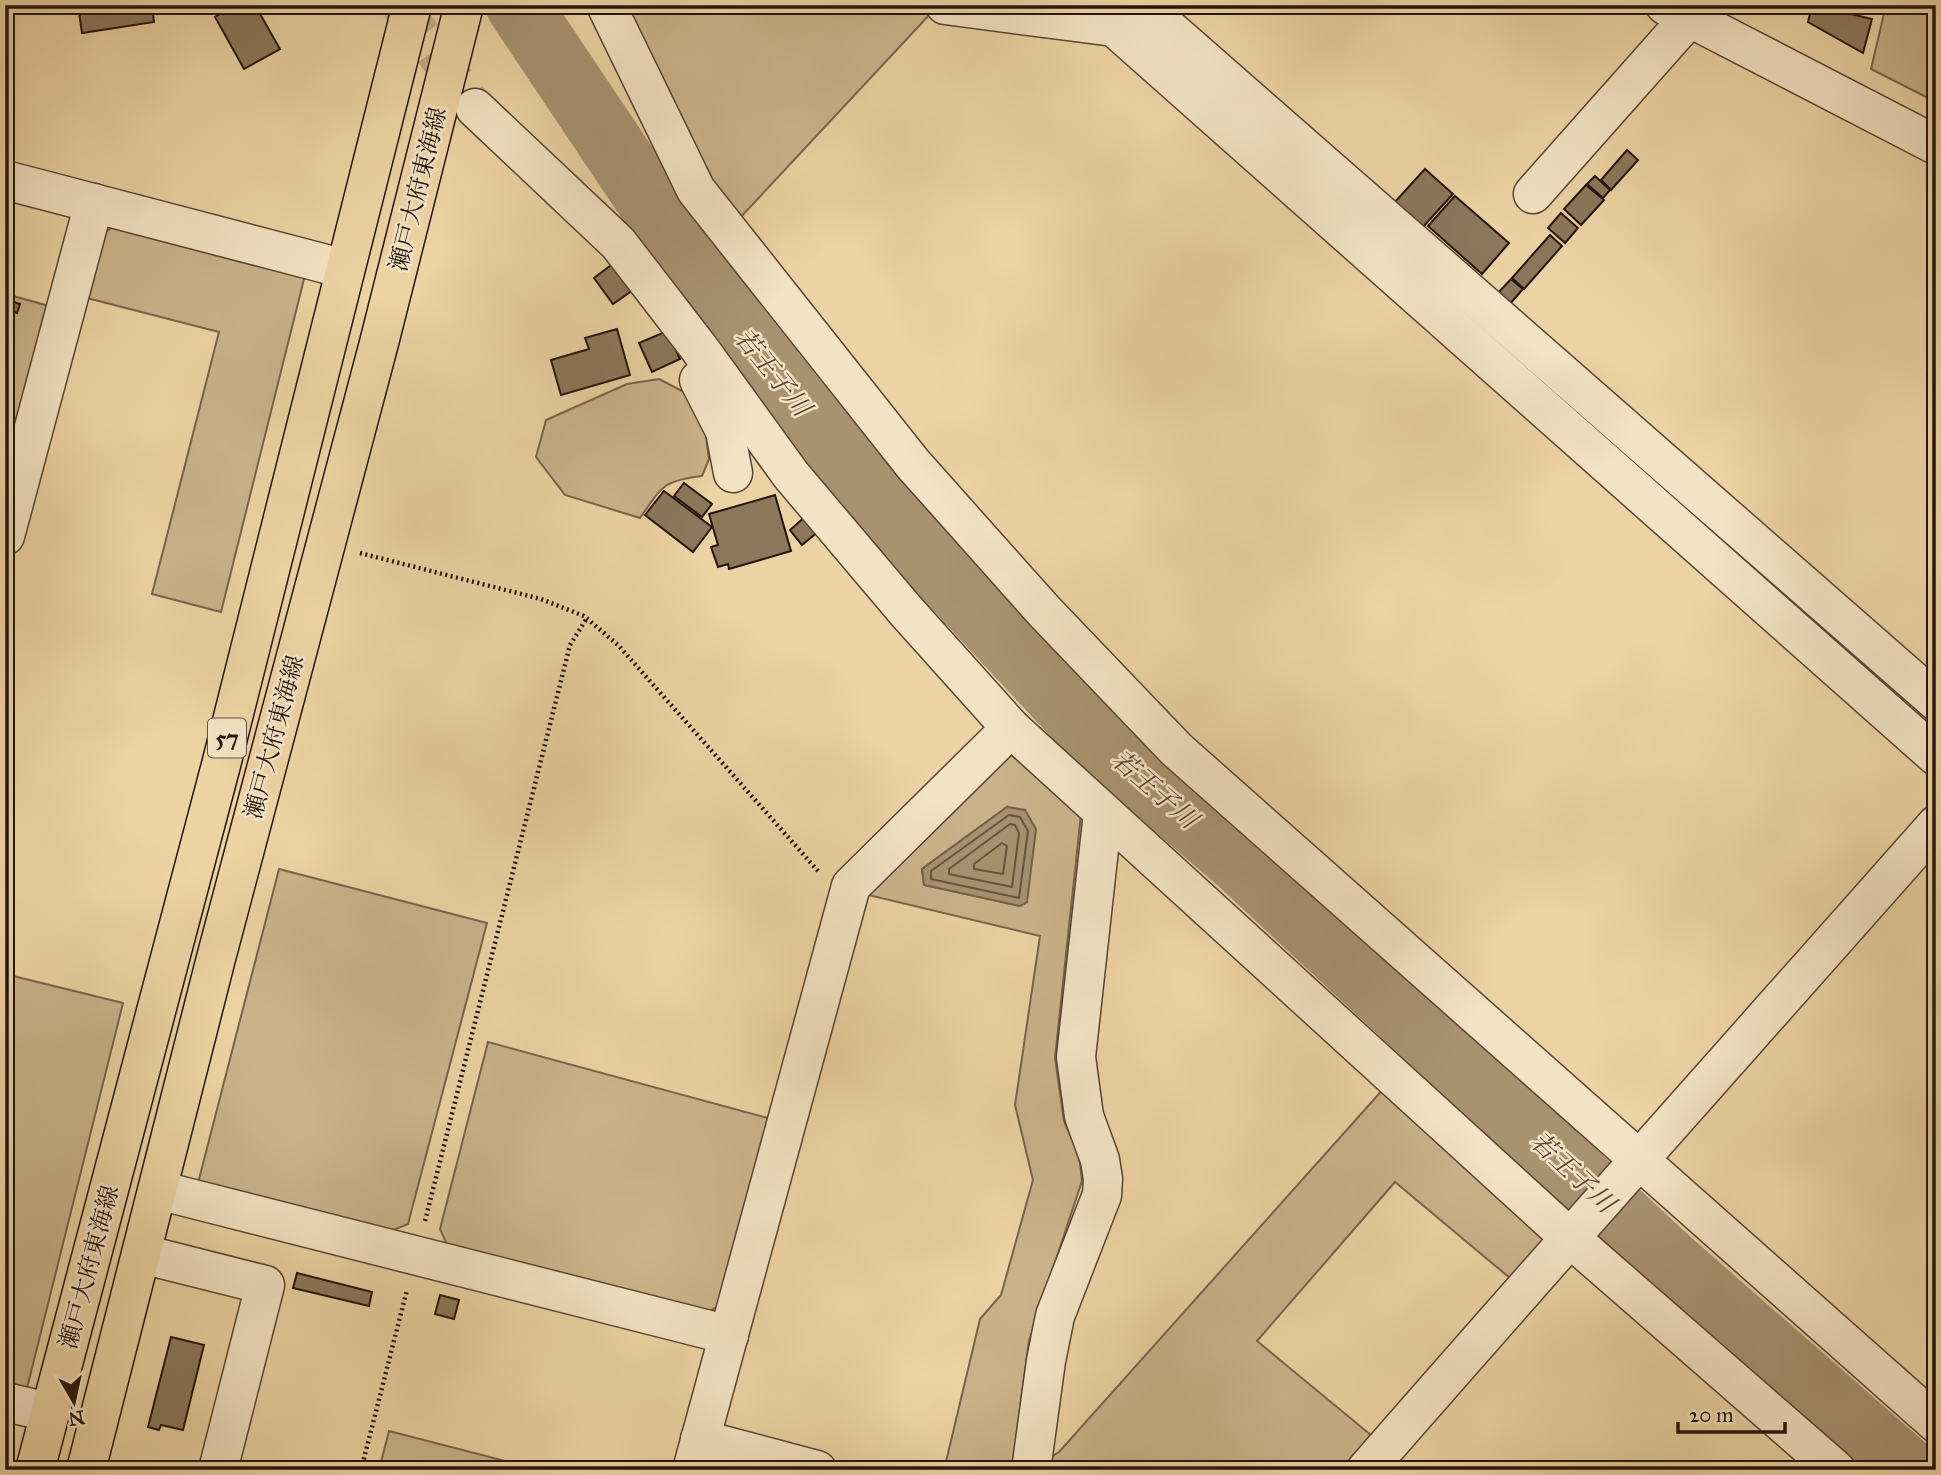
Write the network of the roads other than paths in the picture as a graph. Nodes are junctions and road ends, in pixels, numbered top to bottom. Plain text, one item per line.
1 (412, 5) edge
2 (606, 5) edge
3 (945, 5) edge
4 (1136, 5) edge
5 (1677, 12) edge
6 (462, 13) edge
7 (475, 108) tunnel mouth
8 (1936, 145) edge
9 (5, 180) edge
10 (1532, 194) dead end
11 (94, 203) junction
12 (345, 269) junction
13 (699, 348) junction
14 (733, 473) dead end
15 (5, 536) edge
16 (1936, 701) edge
17 (1011, 728) junction
18 (1936, 756) edge
19 (1103, 813) junction
20 (1936, 825) edge
21 (1639, 1162) junction
22 (158, 1190) junction
23 (1569, 1237) junction
24 (142, 1254) junction
25 (729, 1335) junction
26 (5, 1402) edge
27 (49, 1412) junction
28 (1936, 1423) edge
29 (696, 1454) edge
30 (35, 1470) edge
31 (86, 1470) edge
32 (218, 1470) edge
33 (817, 1470) edge
34 (1031, 1470) edge
35 (1366, 1470) edge
36 (1836, 1470) edge

1 - 12 main road, 瀬戸大府東海線 / 57
2 - 21 street
3 - 18 street
4 - 16 street
5 - 8 street
5 - 10 street
6 - 22 main road, 瀬戸大府東海線 / 57
7 - 13 street
9 - 11 street
11 - 12 street
11 - 15 street
12 - 27 main road, 瀬戸大府東海線 / 57
13 - 14 street
13 - 17 street
17 - 19 street
17 - 25 street
19 - 23 street
19 - 34 street
20 - 21 street
21 - 23 street
21 - 28 street
22 - 24 main road, 瀬戸大府東海線 / 57
22 - 25 street
23 - 35 street
23 - 36 street
24 - 31 main road, 瀬戸大府東海線 / 57
24 - 32 street
25 - 29 street
26 - 27 street
27 - 30 main road, 瀬戸大府東海線 / 57
29 - 33 street

